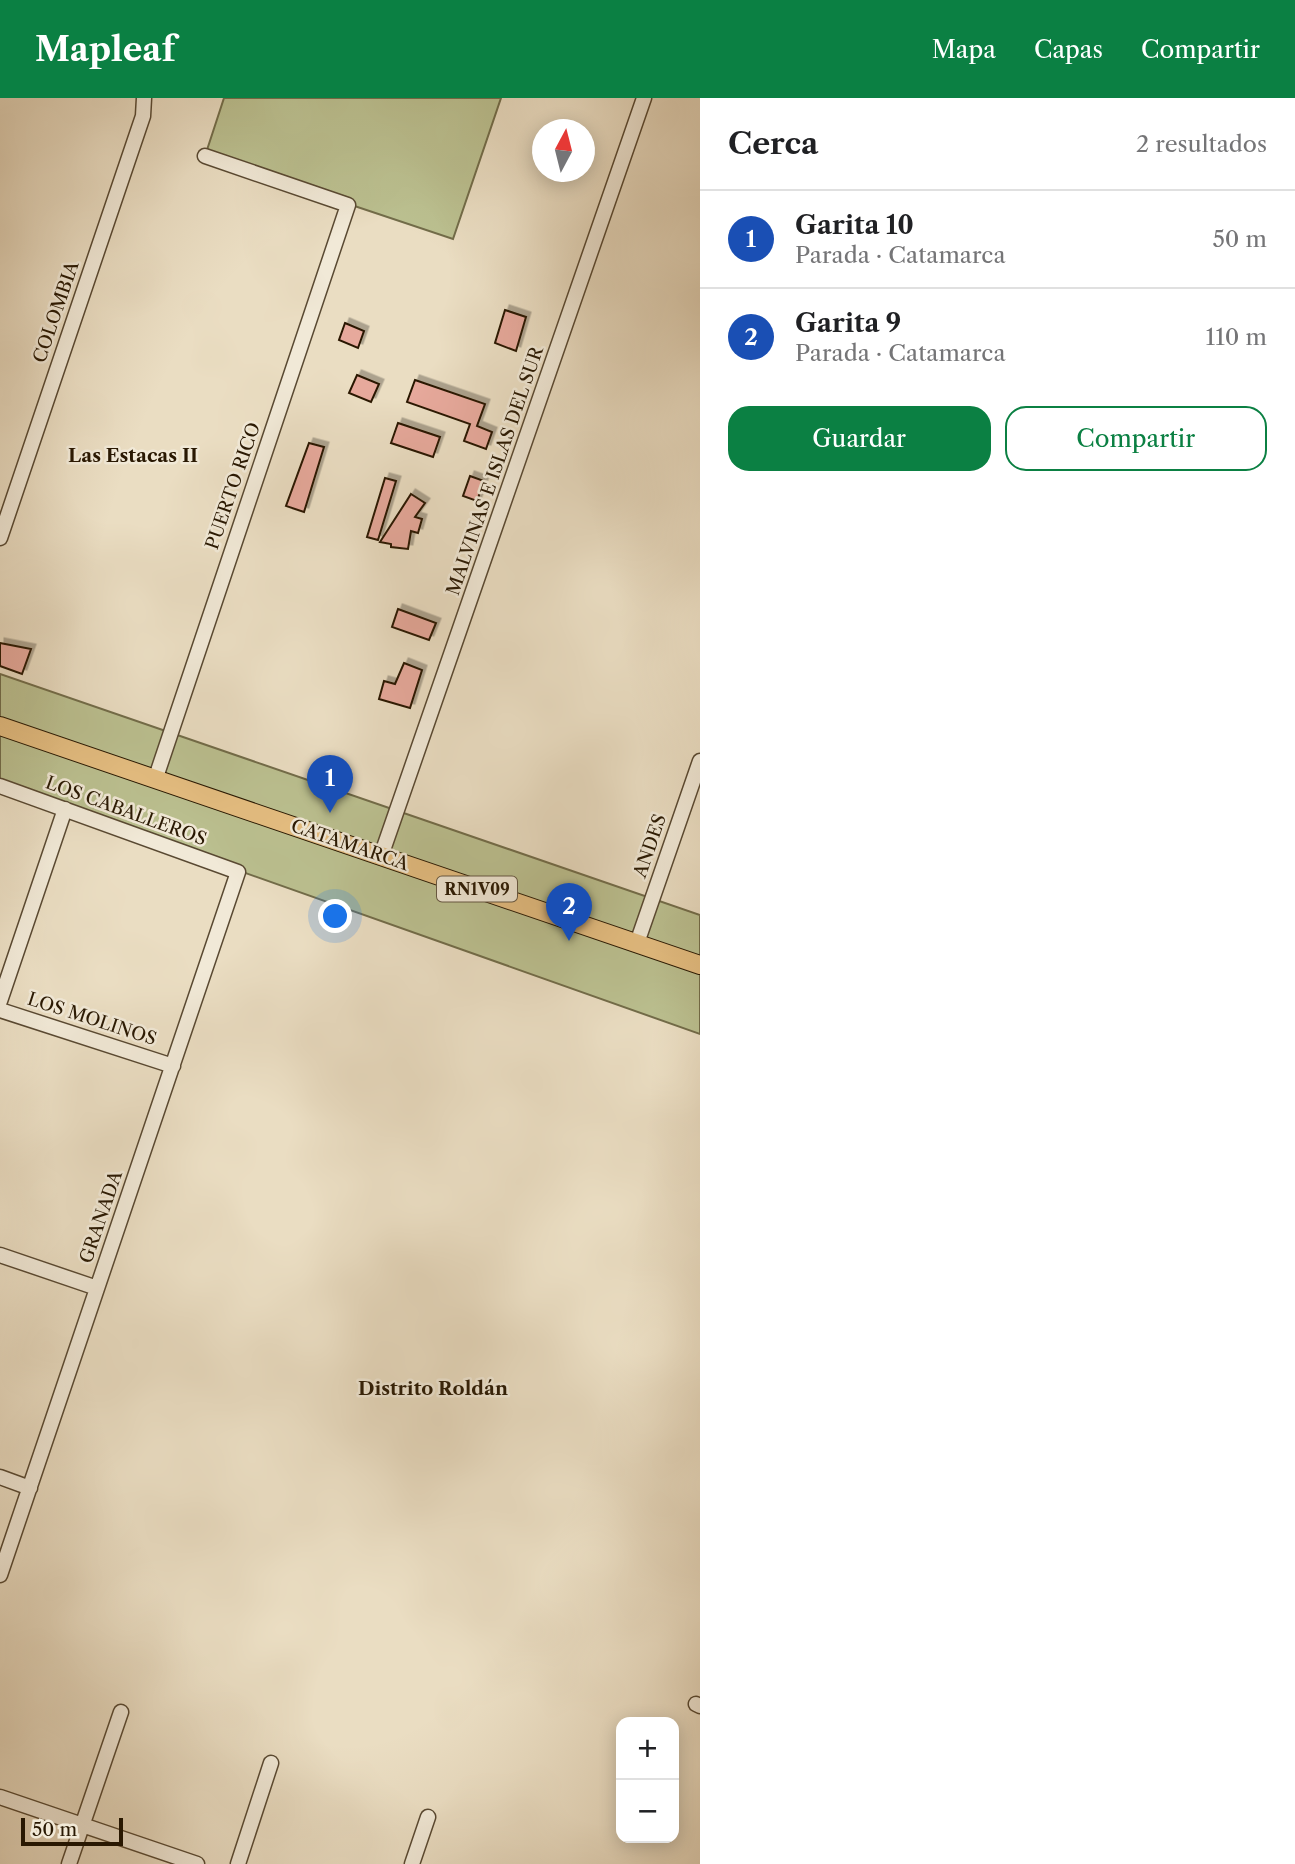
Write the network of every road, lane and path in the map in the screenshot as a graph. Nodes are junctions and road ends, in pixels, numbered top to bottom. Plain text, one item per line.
1 (144, 98) edge
2 (644, 98) edge
3 (205, 156) dead end
4 (0, 538) edge
5 (0, 726) edge
6 (700, 761) edge
7 (155, 780) junction
8 (0, 786) edge
9 (65, 809) junction
10 (382, 856) junction
11 (238, 872) joint
12 (637, 943) junction
13 (700, 965) edge
14 (0, 1001) edge
15 (0, 1010) edge
16 (173, 1066) junction
17 (0, 1255) edge
18 (97, 1288) junction
19 (0, 1477) edge
20 (30, 1488) junction
21 (0, 1575) edge
22 (121, 1712) dead end
23 (271, 1763) dead end
24 (0, 1797) edge
25 (428, 1817) dead end
26 (82, 1825) junction
27 (69, 1864) edge
28 (197, 1864) edge
29 (238, 1864) edge
30 (412, 1864) edge

1 - 4 street, COLOMBIA
2 - 10 street, MALVINAS E ISLAS DEL SUR
3 - 7 street, PUERTO RICO
5 - 7 main road, CATAMARCA / RN1V09
6 - 12 street, ANDES
7 - 10 main road, CATAMARCA / RN1V09
8 - 9 street, LOS CABALLEROS
9 - 11 street, LOS CABALLEROS
9 - 14 street
10 - 12 main road, CATAMARCA / RN1V09
11 - 16 street, GRANADA
12 - 13 main road, CATAMARCA / RN1V09
15 - 16 street, LOS MOLINOS
16 - 18 street, GRANADA
17 - 18 street
18 - 20 street, GRANADA
19 - 20 street
20 - 21 street, GRANADA
22 - 26 street
23 - 29 street
24 - 26 street
25 - 30 street
26 - 27 street
26 - 28 street

